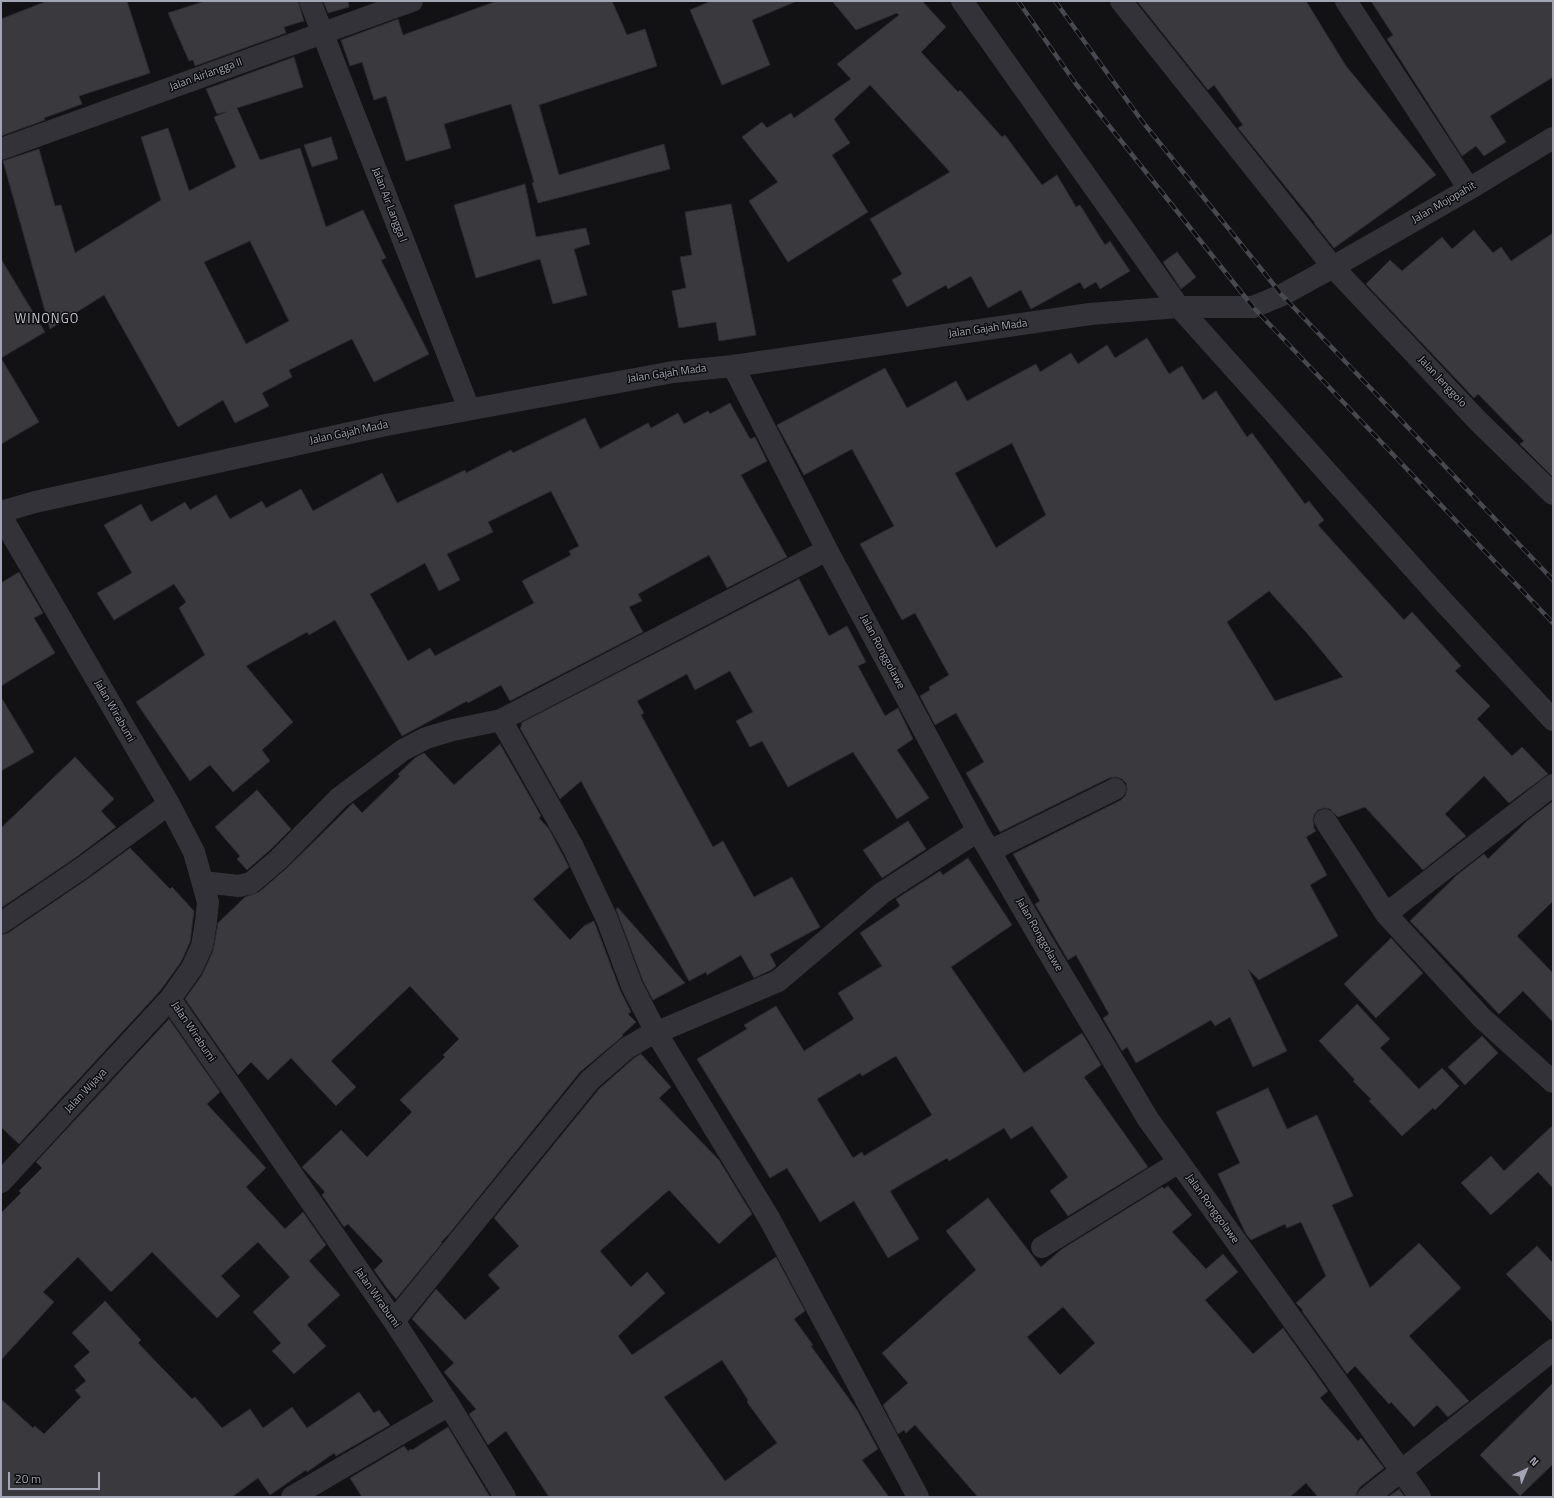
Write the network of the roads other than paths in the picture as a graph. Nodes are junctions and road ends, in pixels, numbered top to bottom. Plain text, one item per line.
1 (310, 1) edge
2 (412, 1) edge
3 (962, 1) edge
4 (1121, 1) edge
5 (1346, 1) edge
6 (322, 33) junction
7 (1553, 138) edge
8 (1, 149) edge
9 (1468, 190) junction
10 (1333, 267) junction
11 (1179, 308) junction
12 (733, 366) junction
13 (469, 409) junction
14 (1553, 494) edge
15 (1, 512) edge
16 (1, 516) edge
17 (827, 550) junction
18 (501, 720) junction
19 (1553, 720) edge
20 (1553, 785) edge
21 (1115, 789) dead end
22 (169, 804) junction
23 (1325, 820) dead end
24 (978, 831) junction
25 (990, 851) junction
26 (203, 882) junction
27 (1386, 914) junction
28 (1, 923) edge
29 (170, 999) junction
30 (657, 1034) junction
31 (1553, 1082) edge
32 (1179, 1162) junction
33 (1, 1182) edge
34 (1042, 1248) dead end
35 (394, 1321) junction
36 (1553, 1350) edge
37 (449, 1405) junction
38 (1401, 1470) junction
39 (292, 1497) edge
40 (505, 1497) edge
41 (918, 1497) edge
42 (1368, 1497) edge
43 (1420, 1497) edge

1 - 6 street, Jalan Air Langga I
2 - 6 street, Jalan Airlangga II
3 - 11 street
4 - 10 street, Jalan Jenggolo
5 - 9 street
6 - 8 street, Jalan Airlangga II
6 - 13 street, Jalan Air Langga I
7 - 9 street, Jalan Mojopahit
9 - 10 street, Jalan Mojopahit
10 - 11 street, Jalan Gajah Mada
10 - 14 street, Jalan Jenggolo
11 - 12 street, Jalan Gajah Mada
11 - 19 street
12 - 13 street, Jalan Gajah Mada
12 - 17 street, Jalan Ronggolawe
13 - 15 street, Jalan Gajah Mada
16 - 22 street, Jalan Wirabumi
17 - 18 street
17 - 24 street, Jalan Ronggolawe
18 - 26 street
18 - 30 street
20 - 27 street
21 - 25 street
22 - 26 street, Jalan Wirabumi
22 - 28 street
23 - 27 street
24 - 25 street, Jalan Ronggolawe
24 - 30 street
25 - 32 street, Jalan Ronggolawe
26 - 29 street, Jalan Wirabumi
27 - 31 street
29 - 33 street, Jalan Wijaya
29 - 35 street, Jalan Wirabumi
30 - 35 street
30 - 41 street
32 - 34 street
32 - 38 street, Jalan Ronggolawe
35 - 37 street, Jalan Wirabumi
36 - 38 street
37 - 39 street
37 - 40 street, Jalan Wirabumi
38 - 42 street
38 - 43 street, Jalan Ronggolawe

